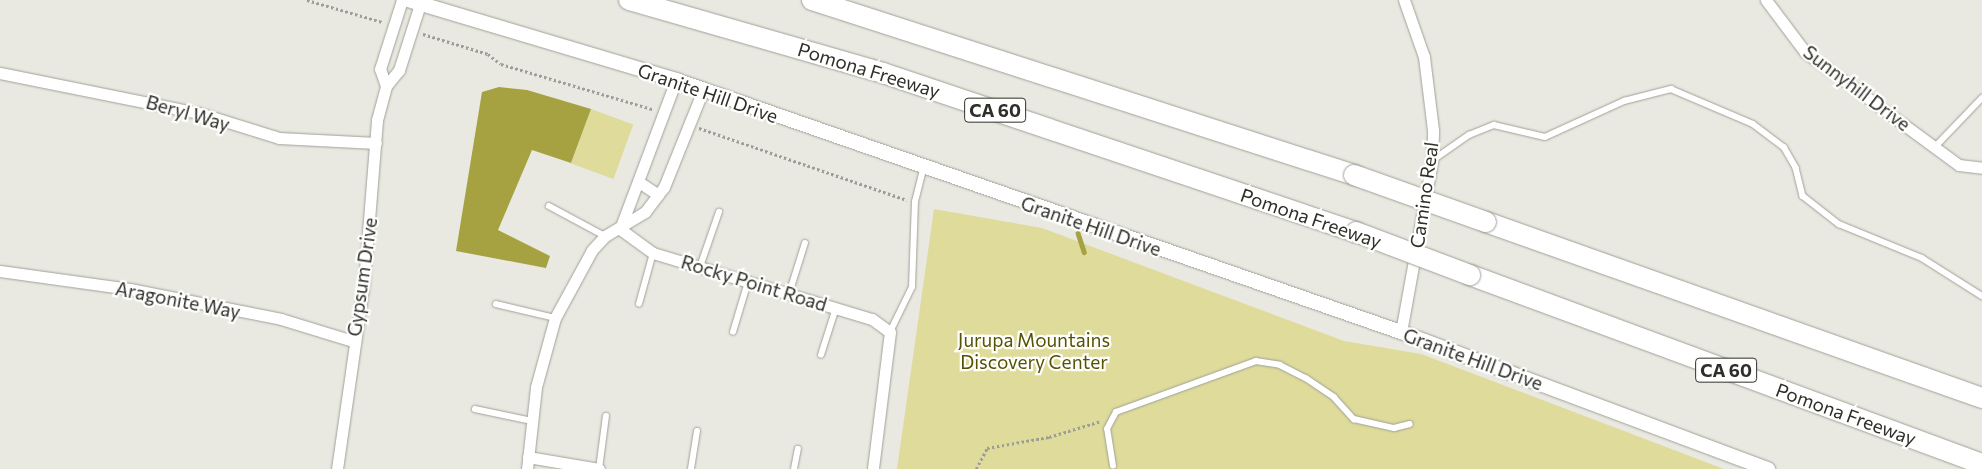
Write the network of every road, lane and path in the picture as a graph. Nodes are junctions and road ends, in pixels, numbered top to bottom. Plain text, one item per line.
1 (307, 0) edge
2 (402, 0) edge
3 (629, 0) edge
4 (812, 0) edge
5 (1404, 0) edge
6 (1766, 0) edge
7 (414, 2) edge
8 (374, 19) dead end
9 (436, 37) dead end
10 (0, 73) edge
11 (676, 80) junction
12 (386, 86) junction
13 (703, 90) junction
14 (1982, 98) edge
15 (640, 104) dead end
16 (711, 133) dead end
17 (376, 143) junction
18 (1934, 147) junction
19 (1432, 162) junction
20 (923, 168) junction
21 (1982, 168) edge
22 (639, 182) junction
23 (658, 194) junction
24 (915, 202) junction
25 (549, 206) dead end
26 (718, 212) dead end
27 (620, 229) junction
28 (605, 236) junction
29 (805, 243) dead end
30 (653, 253) junction
31 (700, 267) junction
32 (0, 271) edge
33 (748, 282) junction
34 (789, 294) junction
35 (1982, 296) edge
36 (496, 304) dead end
37 (639, 304) dead end
38 (836, 308) junction
39 (555, 318) junction
40 (733, 332) dead end
41 (890, 332) junction
42 (1401, 332) junction
43 (353, 340) junction
44 (821, 355) dead end
45 (1982, 398) edge
46 (475, 409) dead end
47 (606, 416) dead end
48 (1110, 418) junction
49 (532, 420) junction
50 (1410, 424) dead end
51 (697, 431) dead end
52 (798, 449) dead end
53 (527, 463) edge
54 (1982, 464) edge
55 (1113, 466) dead end
56 (337, 469) edge
57 (599, 469) edge
58 (691, 469) edge
59 (794, 469) edge
60 (872, 469) edge
61 (976, 469) edge
62 (1768, 469) edge

1 - 8 path
2 - 12 street, Gypsum Drive
3 - 54 highway, Pomona Freeway / CA 60, bridge
4 - 45 highway, CA 60, bridge
5 - 19 street, Camino Real
6 - 18 street, Sunnyhill Drive
7 - 11 street, Granite Hill Drive
7 - 12 street, Gypsum Drive
9 - 15 path
10 - 17 street, Beryl Way
11 - 13 street, Granite Hill Drive
11 - 22 street
12 - 17 street, Gypsum Drive
13 - 20 street, Granite Hill Drive
13 - 23 street
14 - 18 lane
16 - 24 path
17 - 43 street, Gypsum Drive
18 - 21 street, Sunnyhill Drive
19 - 35 lane
19 - 42 street, Camino Real
20 - 24 lane
20 - 42 street, Granite Hill Drive
22 - 23 street
22 - 27 street
23 - 27 street
24 - 41 lane
25 - 28 lane
26 - 31 lane
27 - 28 street
27 - 30 street, Rocky Point Road
28 - 39 street
29 - 34 lane
30 - 31 street, Rocky Point Road
30 - 37 lane
31 - 33 street, Rocky Point Road
32 - 43 street, Aragonite Way
33 - 34 street, Rocky Point Road
33 - 40 lane
34 - 38 street, Rocky Point Road
36 - 39 lane
38 - 41 street, Rocky Point Road
38 - 44 lane
39 - 49 street
41 - 60 street
42 - 62 street, Granite Hill Drive
43 - 56 street, Gypsum Drive
46 - 49 lane
47 - 57 lane
48 - 50 lane
48 - 55 lane
48 - 61 path
49 - 53 street
51 - 58 lane
52 - 59 lane
53 - 57 street

